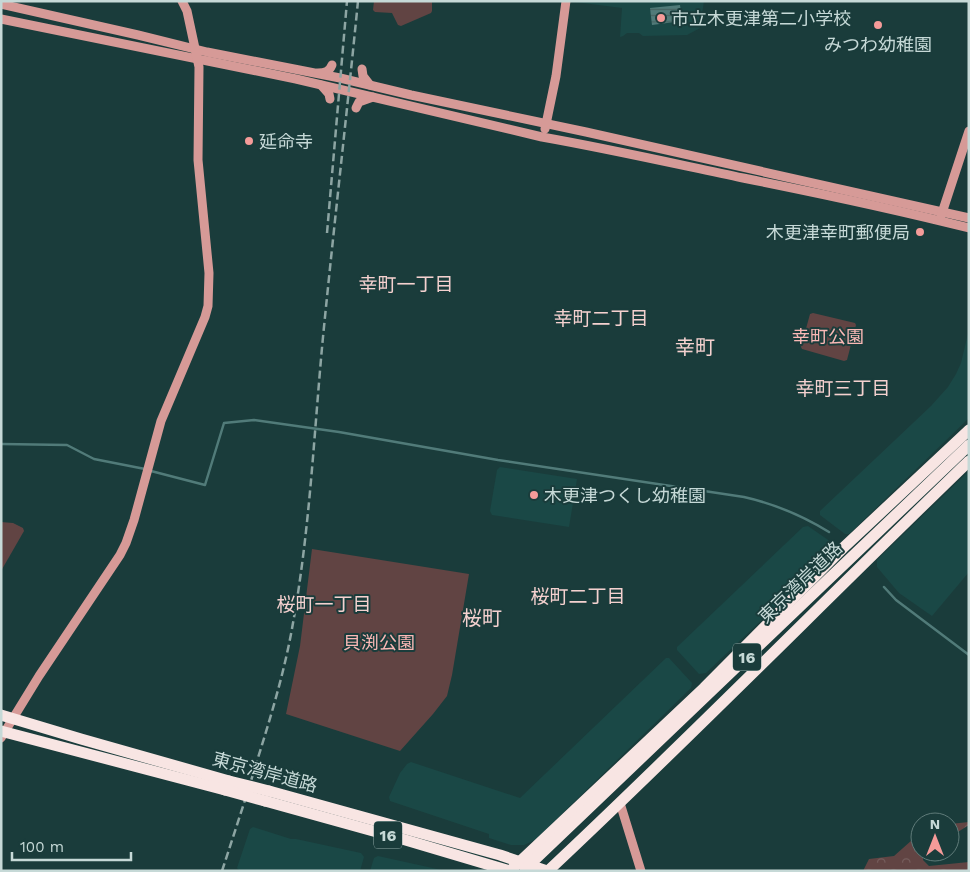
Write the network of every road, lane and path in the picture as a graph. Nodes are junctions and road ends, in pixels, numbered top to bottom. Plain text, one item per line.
1 (182, 1) edge
2 (566, 1) edge
3 (1, 4) edge
4 (1, 19) edge
5 (196, 54) junction
6 (332, 65) dead end
7 (362, 69) dead end
8 (311, 72) junction
9 (321, 85) junction
10 (370, 85) junction
11 (374, 97) junction
12 (330, 99) dead end
13 (356, 108) dead end
14 (547, 124) junction
15 (969, 131) edge
16 (542, 137) junction
17 (941, 216) junction
18 (969, 218) edge
19 (969, 228) edge
20 (969, 428) edge
21 (969, 445) edge
22 (969, 462) edge
23 (1, 715) edge
24 (13, 719) junction
25 (2, 734) edge
26 (227, 785) junction
27 (267, 796) junction
28 (620, 803) junction
29 (523, 867) edge
30 (510, 871) edge
31 (548, 871) edge
32 (641, 871) edge

1 - 5 street
2 - 14 street
3 - 5 street
4 - 5 street
5 - 8 street
5 - 9 street
5 - 24 street
6 - 8 street
7 - 10 street
8 - 10 street
9 - 11 street
9 - 12 street
10 - 14 street
11 - 13 street
11 - 16 street
14 - 16 street
14 - 17 street
15 - 17 street
16 - 17 street
17 - 18 street
17 - 19 street
20 - 29 highway, 16
21 - 29 highway, 東京湾岸道路 / 16, bridge
22 - 28 highway, 東京湾岸道路 / 16
23 - 24 highway, 東京湾岸道路 / 16
24 - 25 street
24 - 26 highway, 東京湾岸道路 / 16
25 - 26 highway, 東京湾岸道路 / 16
26 - 27 highway, 東京湾岸道路 / 16, bridge
27 - 29 highway, 東京湾岸道路 / 16
27 - 30 highway, 東京湾岸道路 / 16
28 - 31 highway, 東京湾岸道路 / 16
28 - 32 street
29 - 30 highway
29 - 31 highway, 16

